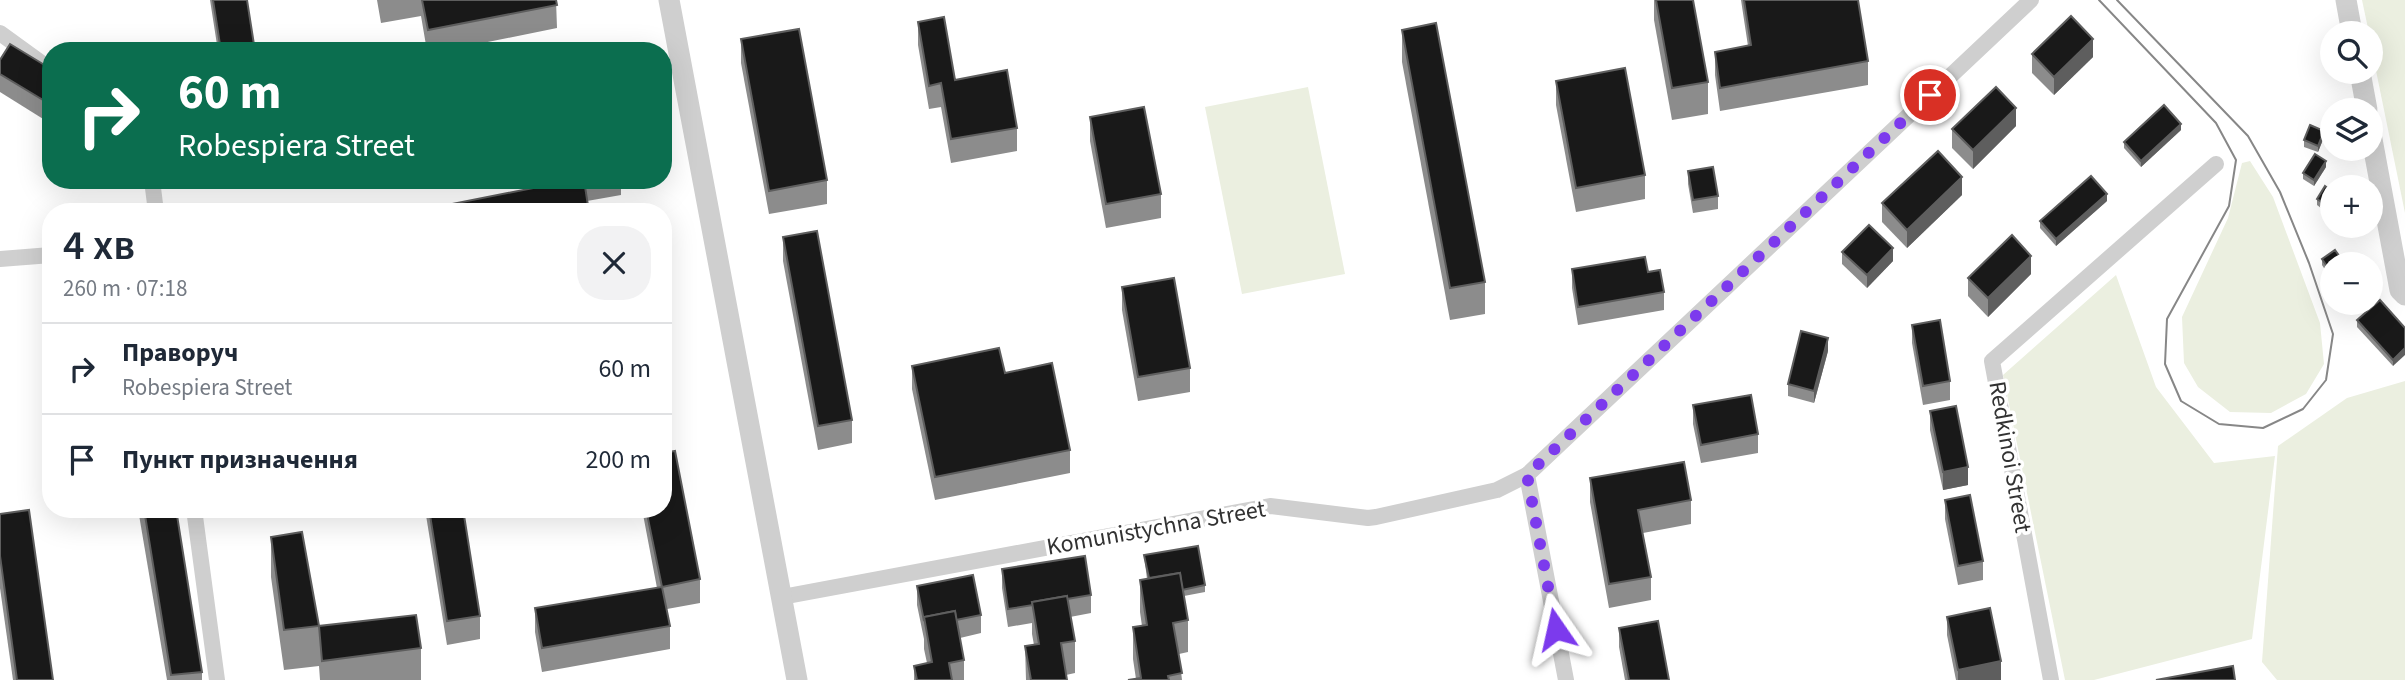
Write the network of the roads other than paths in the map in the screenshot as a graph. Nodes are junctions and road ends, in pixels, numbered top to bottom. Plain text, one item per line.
1 (669, 0) edge
2 (2031, 0) edge
3 (2346, 0) edge
4 (2350, 21) edge
5 (0, 33) edge
6 (42, 63) edge
7 (2376, 161) edge
8 (2216, 164) dead end
9 (42, 256) edge
10 (0, 259) edge
11 (2403, 292) edge
12 (1527, 475) junction
13 (195, 518) edge
14 (782, 597) junction
15 (217, 680) edge
16 (797, 680) edge
17 (1566, 680) edge
18 (2051, 680) edge

1 - 14 street
2 - 12 street, Komunistychna Street
3 - 4 street
5 - 6 street
7 - 11 street
8 - 18 street, Redkinoi Street
9 - 10 street
12 - 14 street, Komunistychna Street
12 - 17 street
13 - 15 street
14 - 16 street

